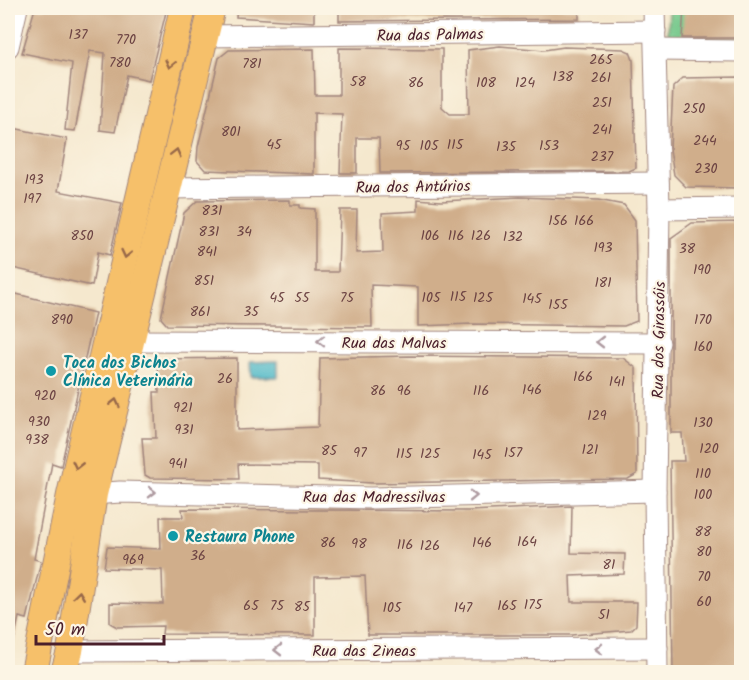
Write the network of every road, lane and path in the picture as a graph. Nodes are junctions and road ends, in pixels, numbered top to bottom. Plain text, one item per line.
1 (17, 8) edge
2 (183, 8) edge
3 (212, 8) edge
4 (654, 8) edge
5 (205, 36) junction
6 (656, 40) junction
7 (8, 47) edge
8 (741, 51) edge
9 (658, 183) junction
10 (167, 188) junction
11 (741, 208) edge
12 (659, 209) junction
13 (129, 340) junction
14 (659, 343) junction
15 (655, 491) junction
16 (82, 494) junction
17 (657, 648) junction
18 (67, 662) edge
19 (34, 672) edge
20 (657, 672) edge

1 - 7 street
2 -> 16 main road
3 - 5 main road
4 - 6 street, Rua dos Girassóis
5 - 6 street, Rua das Palmas
10 -> 5 main road
6 - 8 street, Rua das Palmas
6 - 9 street, Rua dos Girassóis
9 - 10 street, Rua dos Antúrios
9 - 12 street, Rua dos Girassóis
10 - 13 main road
11 - 12 street
12 - 14 street, Rua dos Girassóis
14 -> 13 street, Rua das Malvas
16 -> 13 main road
14 - 15 street, Rua dos Girassóis
16 -> 15 street, Rua das Madressilvas
15 - 17 street, Rua dos Girassóis
18 -> 16 main road
16 - 19 main road
17 -> 18 street, Rua das Zineas
17 - 20 street, Rua dos Girassóis

